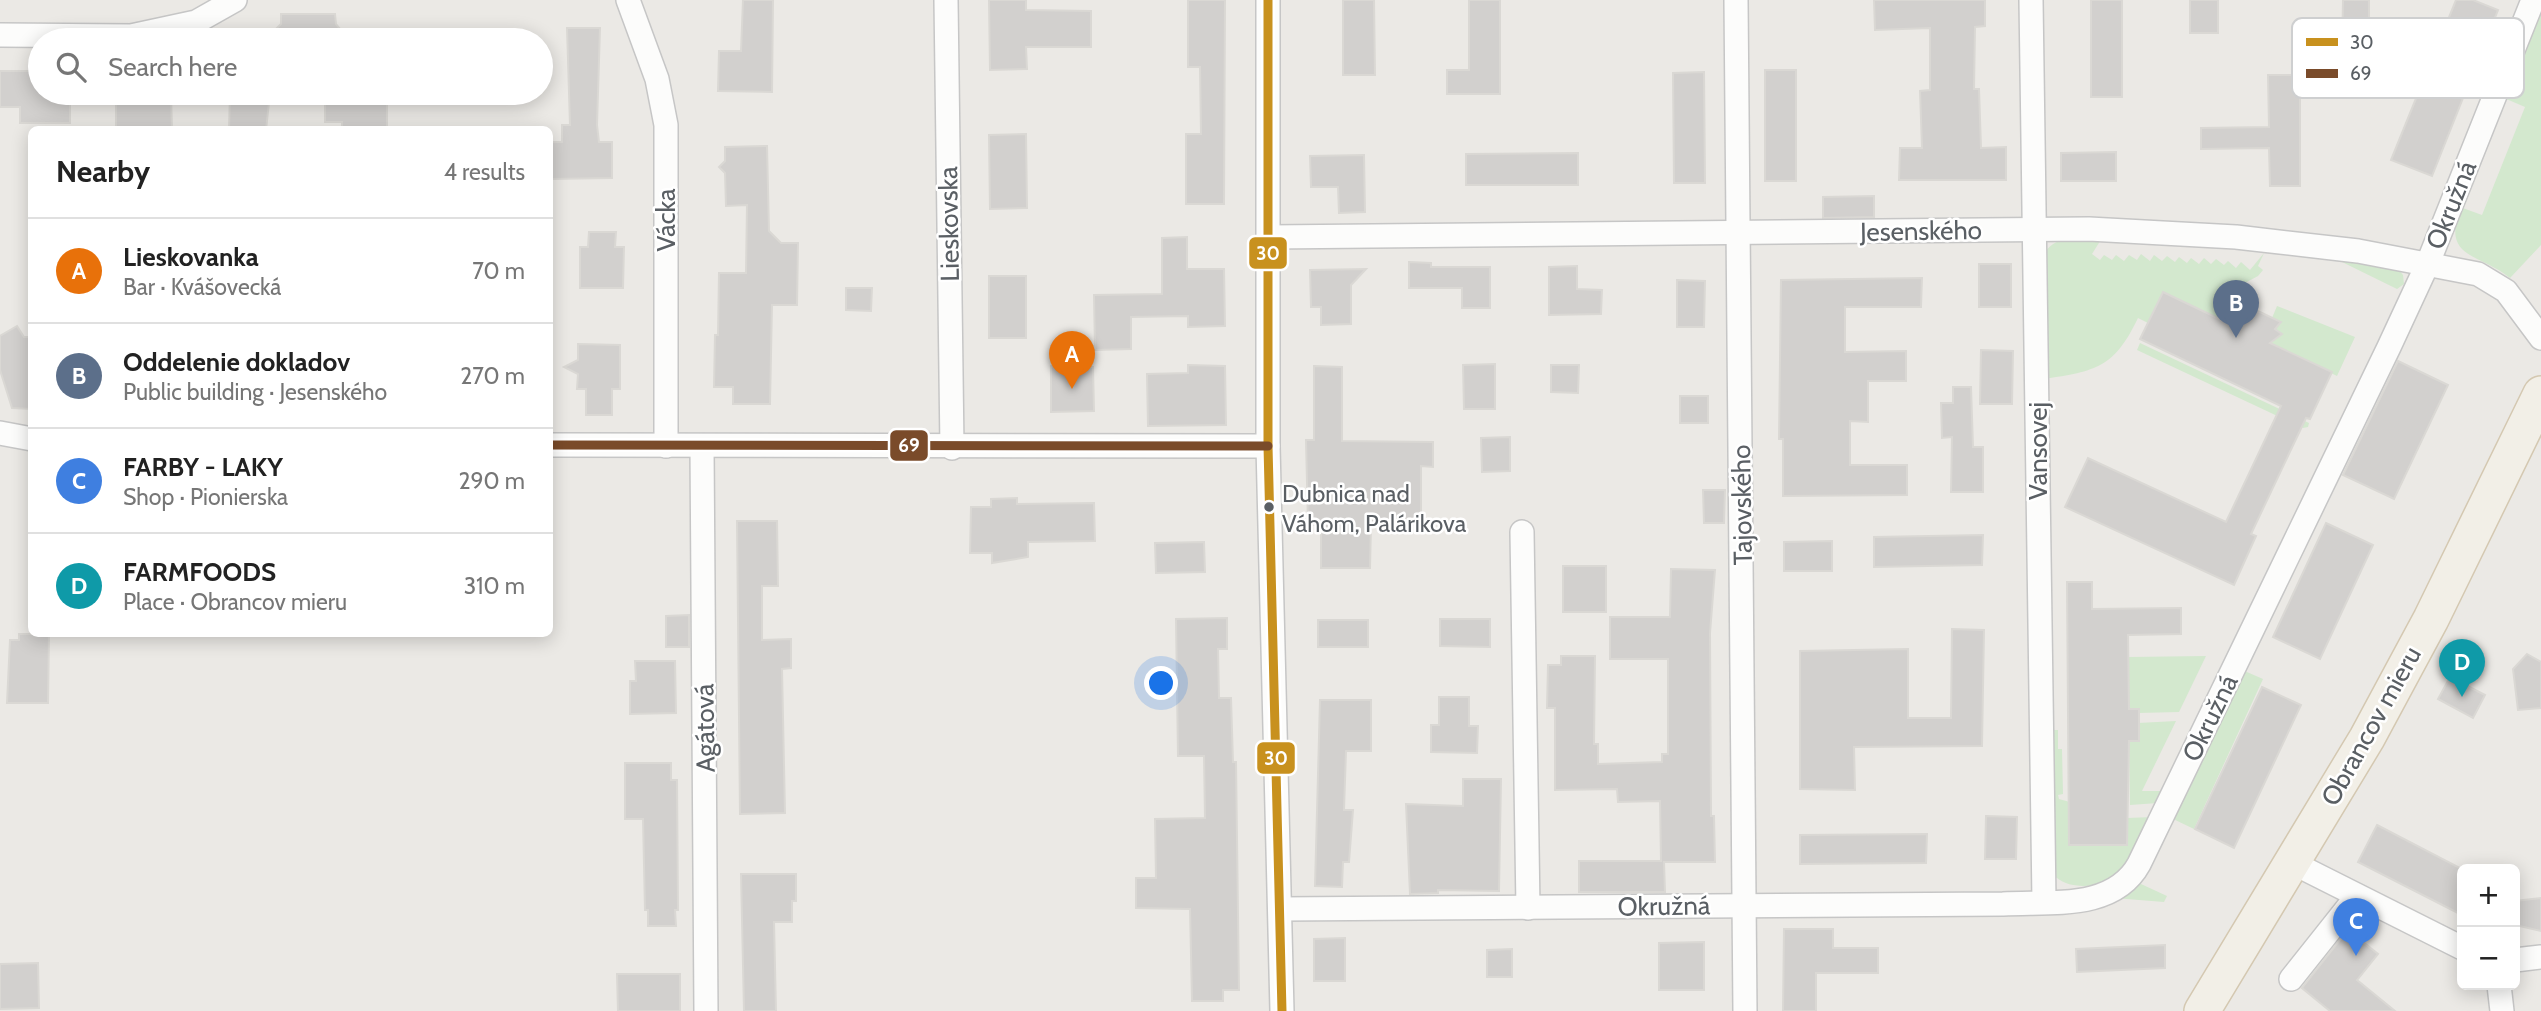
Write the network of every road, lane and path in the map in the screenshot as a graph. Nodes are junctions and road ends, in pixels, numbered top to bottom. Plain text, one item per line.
1 (235, 0) edge
2 (628, 0) edge
3 (946, 0) edge
4 (1268, 0) edge
5 (1736, 0) edge
6 (2031, 0) edge
7 (2533, 0) edge
8 (2524, 23) edge
9 (168, 28) edge
10 (0, 35) edge
11 (28, 35) edge
12 (2494, 98) edge
13 (2036, 229) junction
14 (1739, 234) junction
15 (1269, 237) junction
16 (2428, 263) junction
17 (2541, 338) edge
18 (2541, 394) edge
19 (0, 433) edge
20 (28, 438) edge
21 (553, 445) edge
22 (28, 446) edge
23 (666, 446) junction
24 (702, 446) junction
25 (1268, 446) junction
26 (952, 448) junction
27 (0, 450) edge
28 (1522, 532) dead end
29 (2293, 863) junction
30 (2357, 896) junction
31 (2044, 901) junction
32 (1744, 905) junction
33 (1528, 908) junction
34 (1281, 909) junction
35 (2457, 946) edge
36 (2541, 957) edge
37 (2520, 959) edge
38 (2291, 979) dead end
39 (2500, 990) edge
40 (706, 1011) edge
41 (1283, 1011) edge
42 (1745, 1011) edge
43 (2202, 1011) edge
44 (2502, 1011) edge

1 - 9 street
2 - 23 street, Vácka
3 - 26 street, Lieskovska
4 - 15 street
5 - 14 street, Tajovského
6 - 13 street, Vansovej
7 - 8 street, Okružná
10 - 11 street
12 - 16 street, Okružná
13 - 14 street, Jesenského
13 - 16 street, Jesenského
13 - 31 street, Vansovej
14 - 15 street, Jesenského
14 - 32 street, Tajovského
15 - 25 street
16 - 17 street, Jesenského
16 - 31 street, Okružná
18 - 29 main road, Obrancov mieru
19 - 20 street
21 - 23 street
22 - 27 street
23 - 24 street
24 - 26 street
24 - 40 street, Agátová
25 - 26 street
25 - 34 street
28 - 33 street
29 - 30 street
29 - 43 main road, Obrancov mieru
30 - 35 street
30 - 38 street
31 - 32 street, Okružná
32 - 33 street, Okružná
32 - 42 street, Tajovského
33 - 34 street, Okružná
34 - 41 street
36 - 37 street
39 - 44 street

